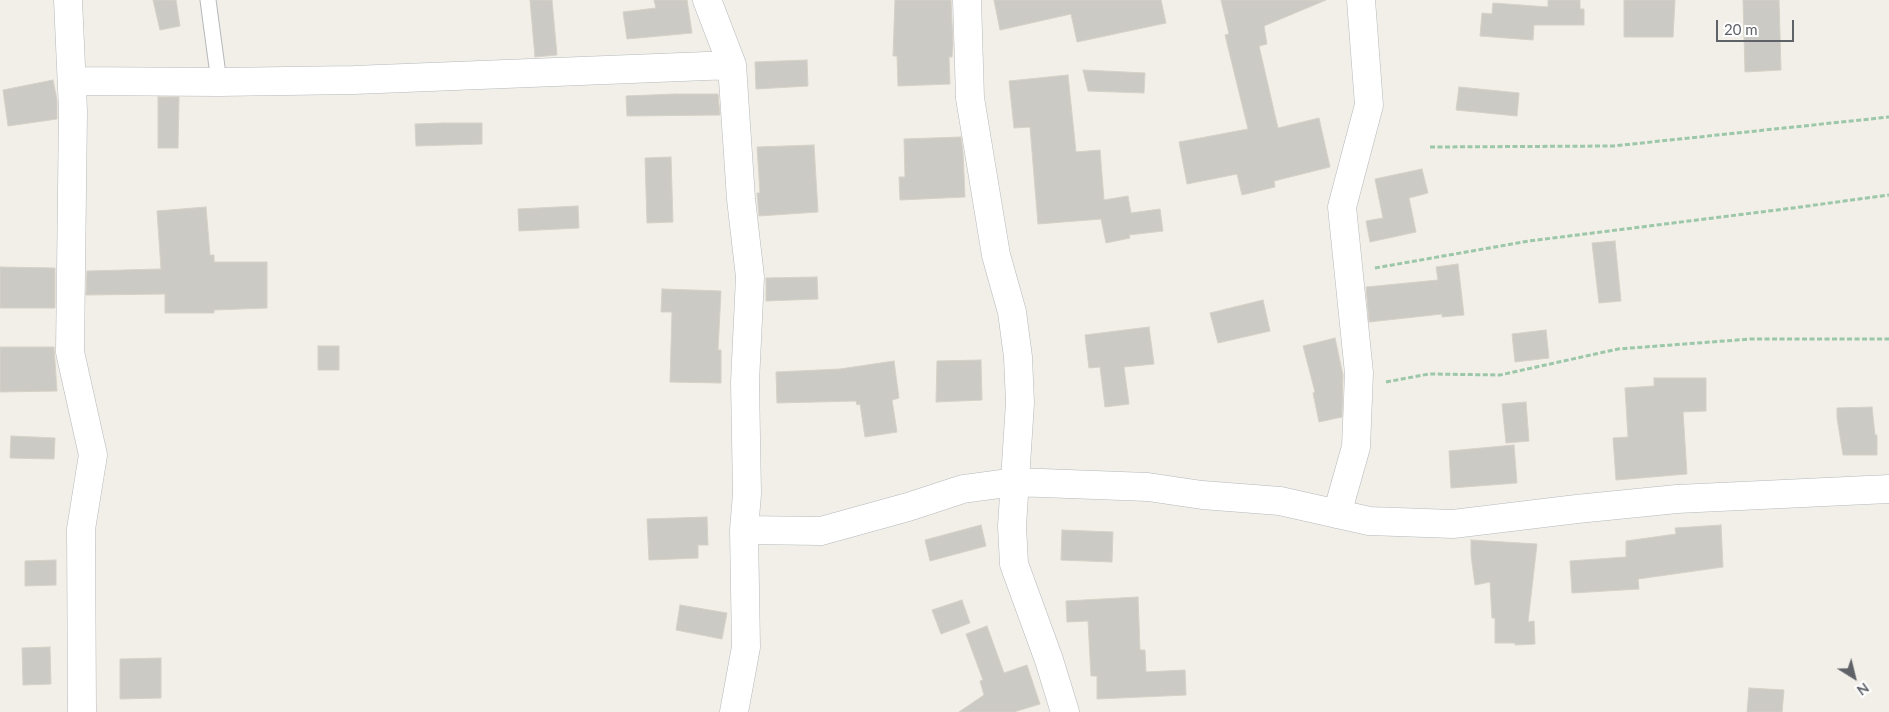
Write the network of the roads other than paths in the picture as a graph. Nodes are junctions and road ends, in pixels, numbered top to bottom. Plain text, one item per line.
1 (68, 0) edge
2 (208, 0) edge
3 (707, 0) edge
4 (966, 0) edge
5 (1361, 0) edge
6 (732, 65) junction
7 (73, 81) junction
8 (220, 82) junction
9 (1015, 482) junction
10 (1889, 490) edge
11 (1337, 514) junction
12 (744, 530) junction
13 (82, 712) edge
14 (734, 712) edge
15 (1065, 712) edge

1 - 7 street
2 - 8 lane
3 - 6 street
4 - 9 street
5 - 11 street
6 - 8 street
6 - 12 street
7 - 8 street
7 - 13 street
9 - 11 street
9 - 12 street
9 - 15 street
10 - 11 street
12 - 14 street

